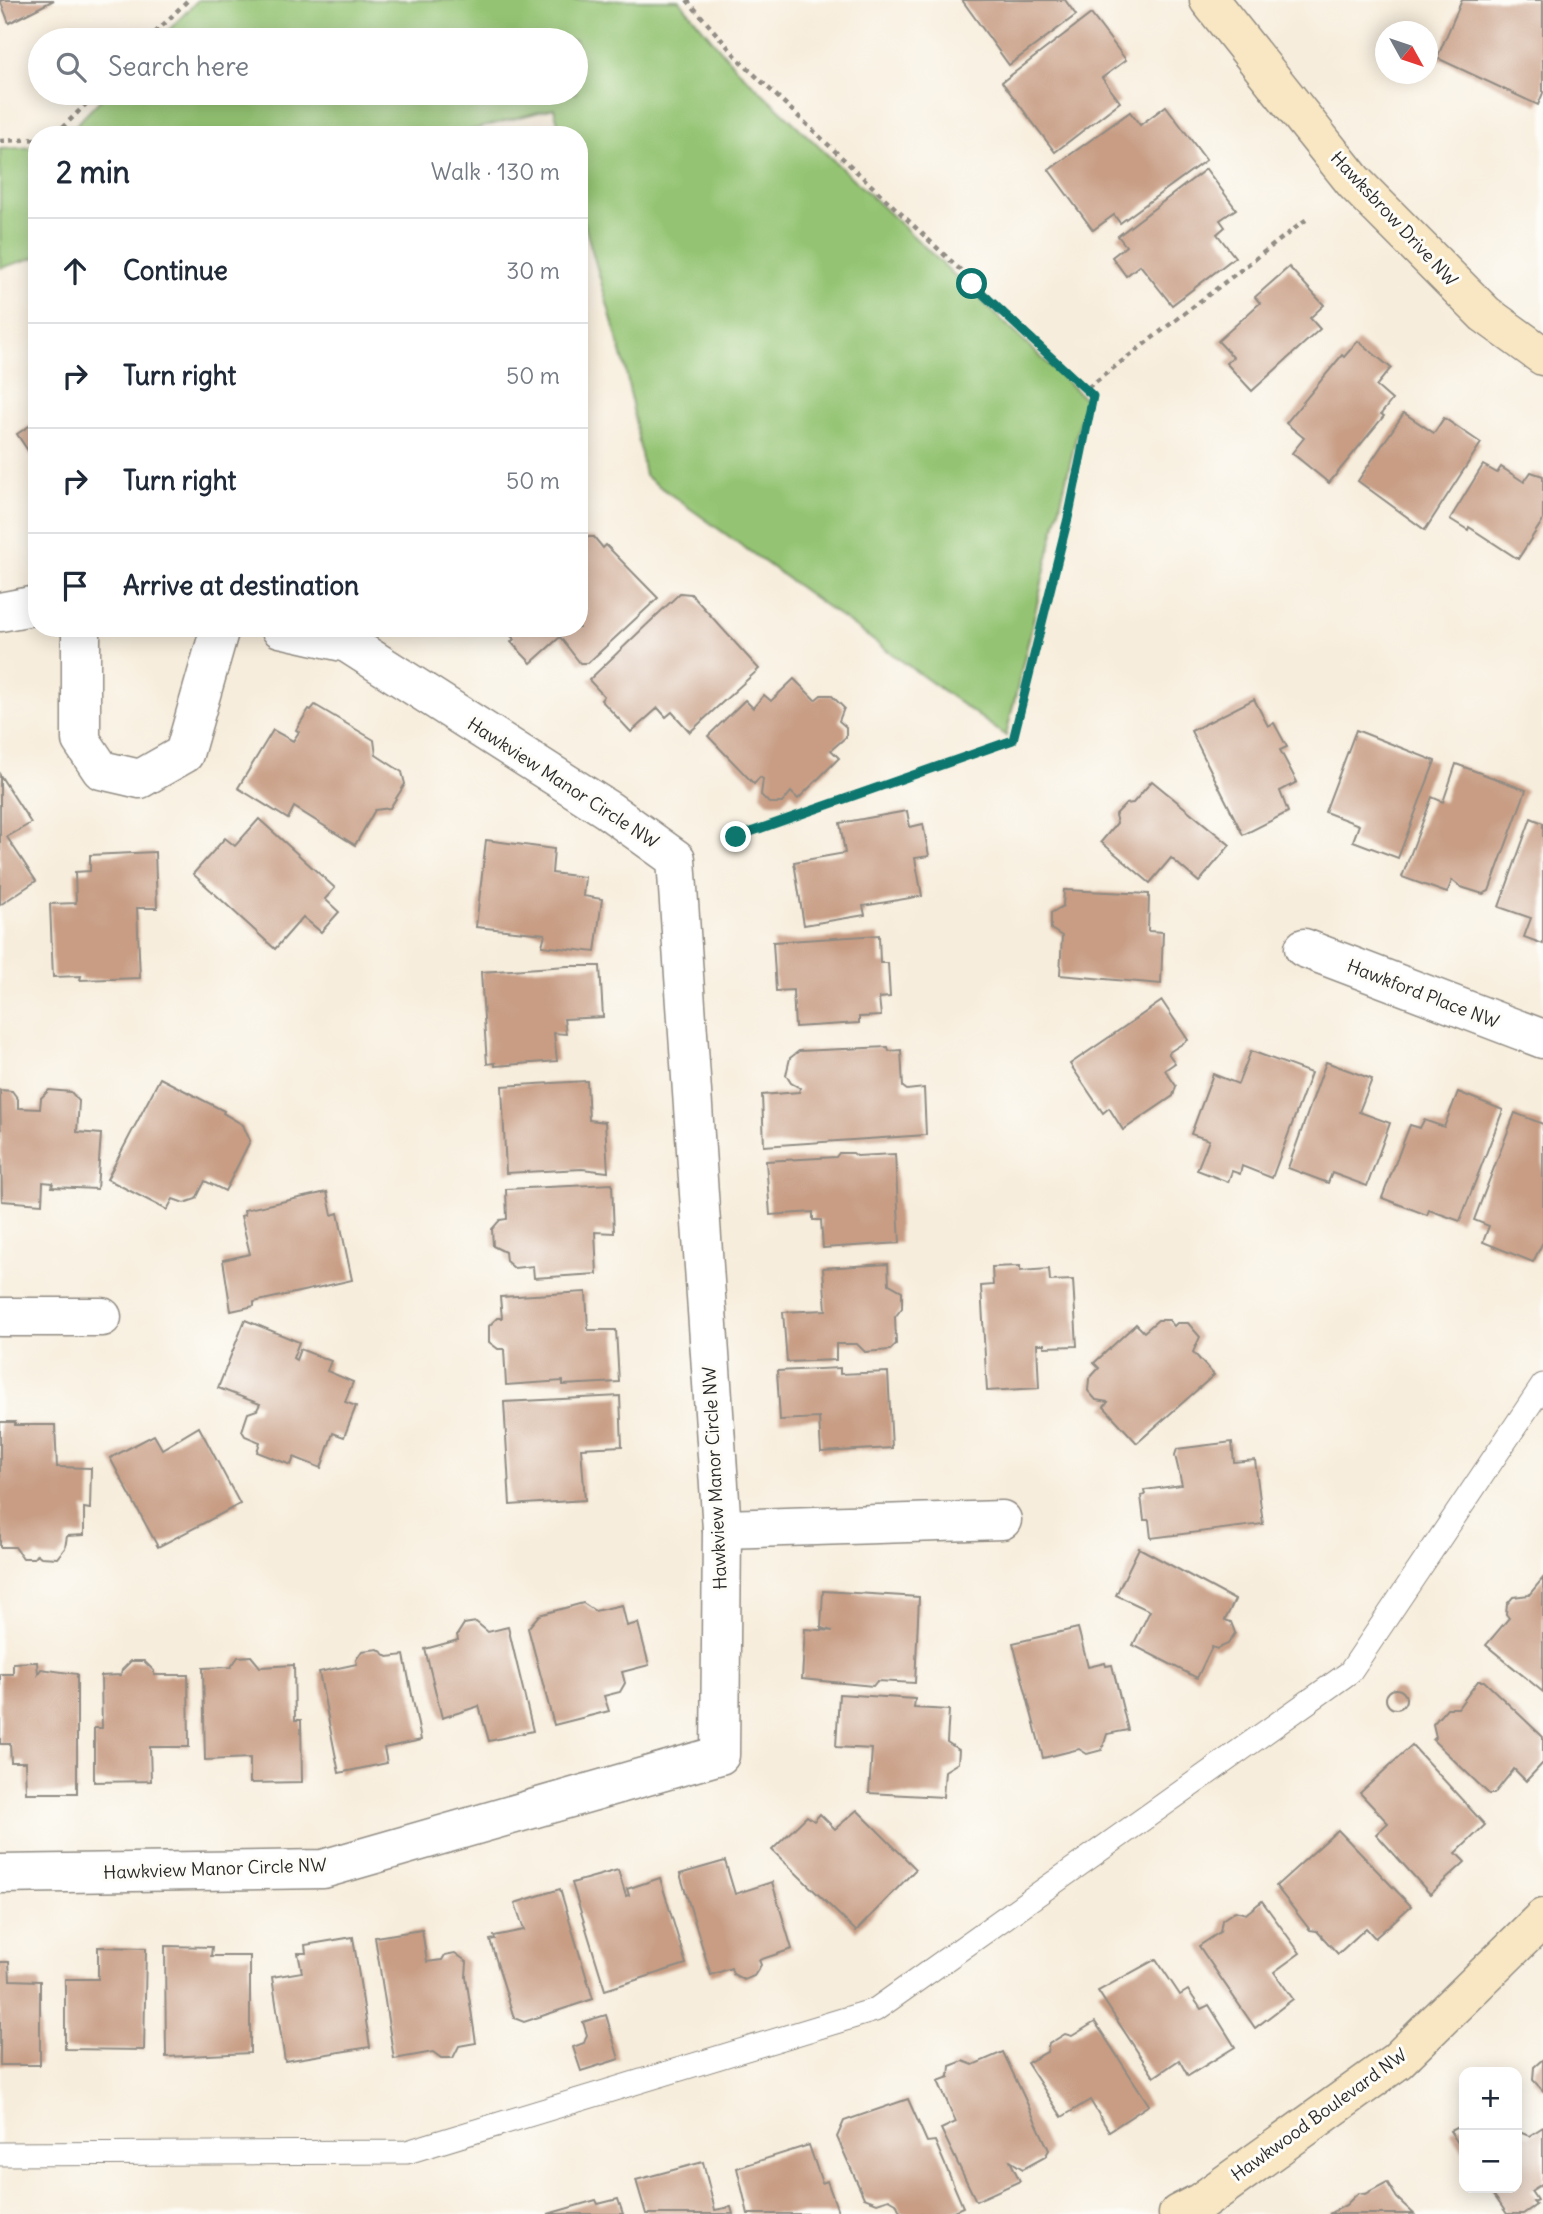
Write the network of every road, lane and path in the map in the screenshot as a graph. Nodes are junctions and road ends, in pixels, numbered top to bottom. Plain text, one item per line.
1 (188, 0) edge
2 (687, 0) edge
3 (1209, 0) edge
4 (160, 28) edge
5 (84, 105) edge
6 (64, 126) edge
7 (28, 139) edge
8 (0, 141) edge
9 (1307, 219) dead end
10 (1543, 356) edge
11 (1086, 389) junction
12 (28, 607) edge
13 (0, 612) edge
14 (81, 637) edge
15 (217, 637) edge
16 (350, 637) edge
17 (736, 837) dead end
18 (1304, 948) dead end
19 (1543, 1039) edge
20 (0, 1317) edge
21 (102, 1317) dead end
22 (1543, 1385) edge
23 (1002, 1520) dead end
24 (722, 1530) junction
25 (0, 1874) edge
26 (1543, 1918) edge
27 (0, 2154) edge
28 (1196, 2210) edge

1 - 4 path
2 - 11 path
3 - 10 street, Hawksbrow Drive NW
5 - 6 path
7 - 8 path
9 - 11 path
11 - 17 path
12 - 13 street
14 - 15 street
16 - 24 street, Hawkview Manor Circle NW
18 - 19 street, Hawkford Place NW
20 - 21 street
22 - 27 lane
23 - 24 street
24 - 25 street, Hawkview Manor Circle NW
26 - 28 street, Hawkwood Boulevard NW

